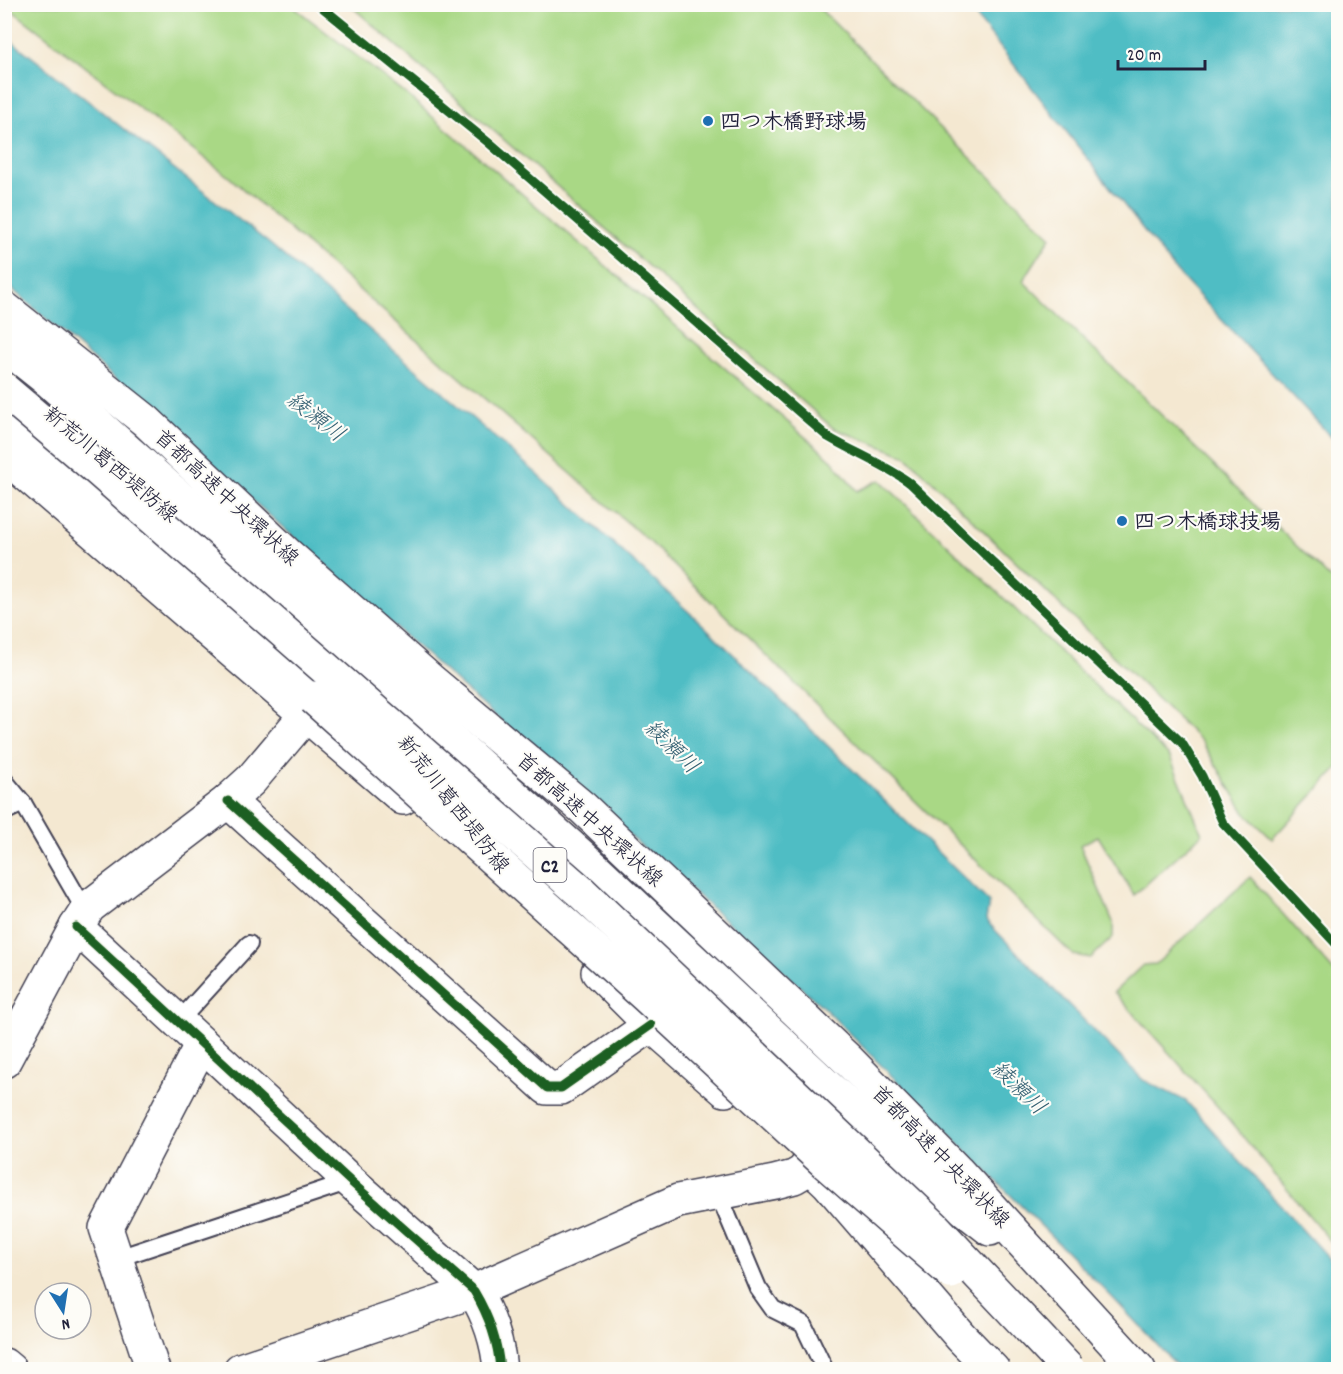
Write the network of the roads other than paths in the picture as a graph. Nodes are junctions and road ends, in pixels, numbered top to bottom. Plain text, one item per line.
1 (4, 308) edge
2 (4, 345) edge
3 (4, 374) edge
4 (4, 390) edge
5 (4, 429) edge
6 (4, 455) edge
7 (305, 716) junction
8 (4, 780) edge
9 (228, 801) junction
10 (23, 803) junction
11 (4, 812) edge
12 (539, 913) junction
13 (81, 920) junction
14 (249, 944) dead end
15 (179, 1021) junction
16 (651, 1025) junction
17 (201, 1044) junction
18 (4, 1061) edge
19 (811, 1167) junction
20 (350, 1181) junction
21 (718, 1193) junction
22 (115, 1259) junction
23 (1063, 1285) junction
24 (474, 1291) junction
25 (4, 1365) edge
26 (10, 1370) edge
27 (153, 1370) edge
28 (240, 1370) edge
29 (500, 1370) edge
30 (825, 1370) edge
31 (993, 1370) edge
32 (1059, 1370) edge
33 (1070, 1370) edge
34 (1139, 1370) edge

1 - 23 main road, 首都高速中央環状線
2 - 23 main road
3 - 12 main road, 新荒川葛西堤防線
4 - 33 main road, C2, bridge
5 - 32 main road, bridge
6 - 7 main road, 新荒川葛西堤防線
7 - 9 main road
7 - 12 main road, 新荒川葛西堤防線
8 - 10 lane
9 - 13 main road
9 - 16 main road
10 - 11 lane
10 - 13 lane
12 - 16 main road
13 - 15 main road
13 - 18 main road
14 - 15 lane
15 - 17 main road
16 - 19 main road
17 - 20 main road
17 - 22 main road
19 - 21 main road
19 - 31 main road
20 - 22 lane
20 - 24 main road
21 - 24 main road
21 - 30 lane
22 - 27 main road
23 - 34 main road, 首都高速中央環状線
24 - 28 main road
24 - 29 main road
25 - 26 main road

